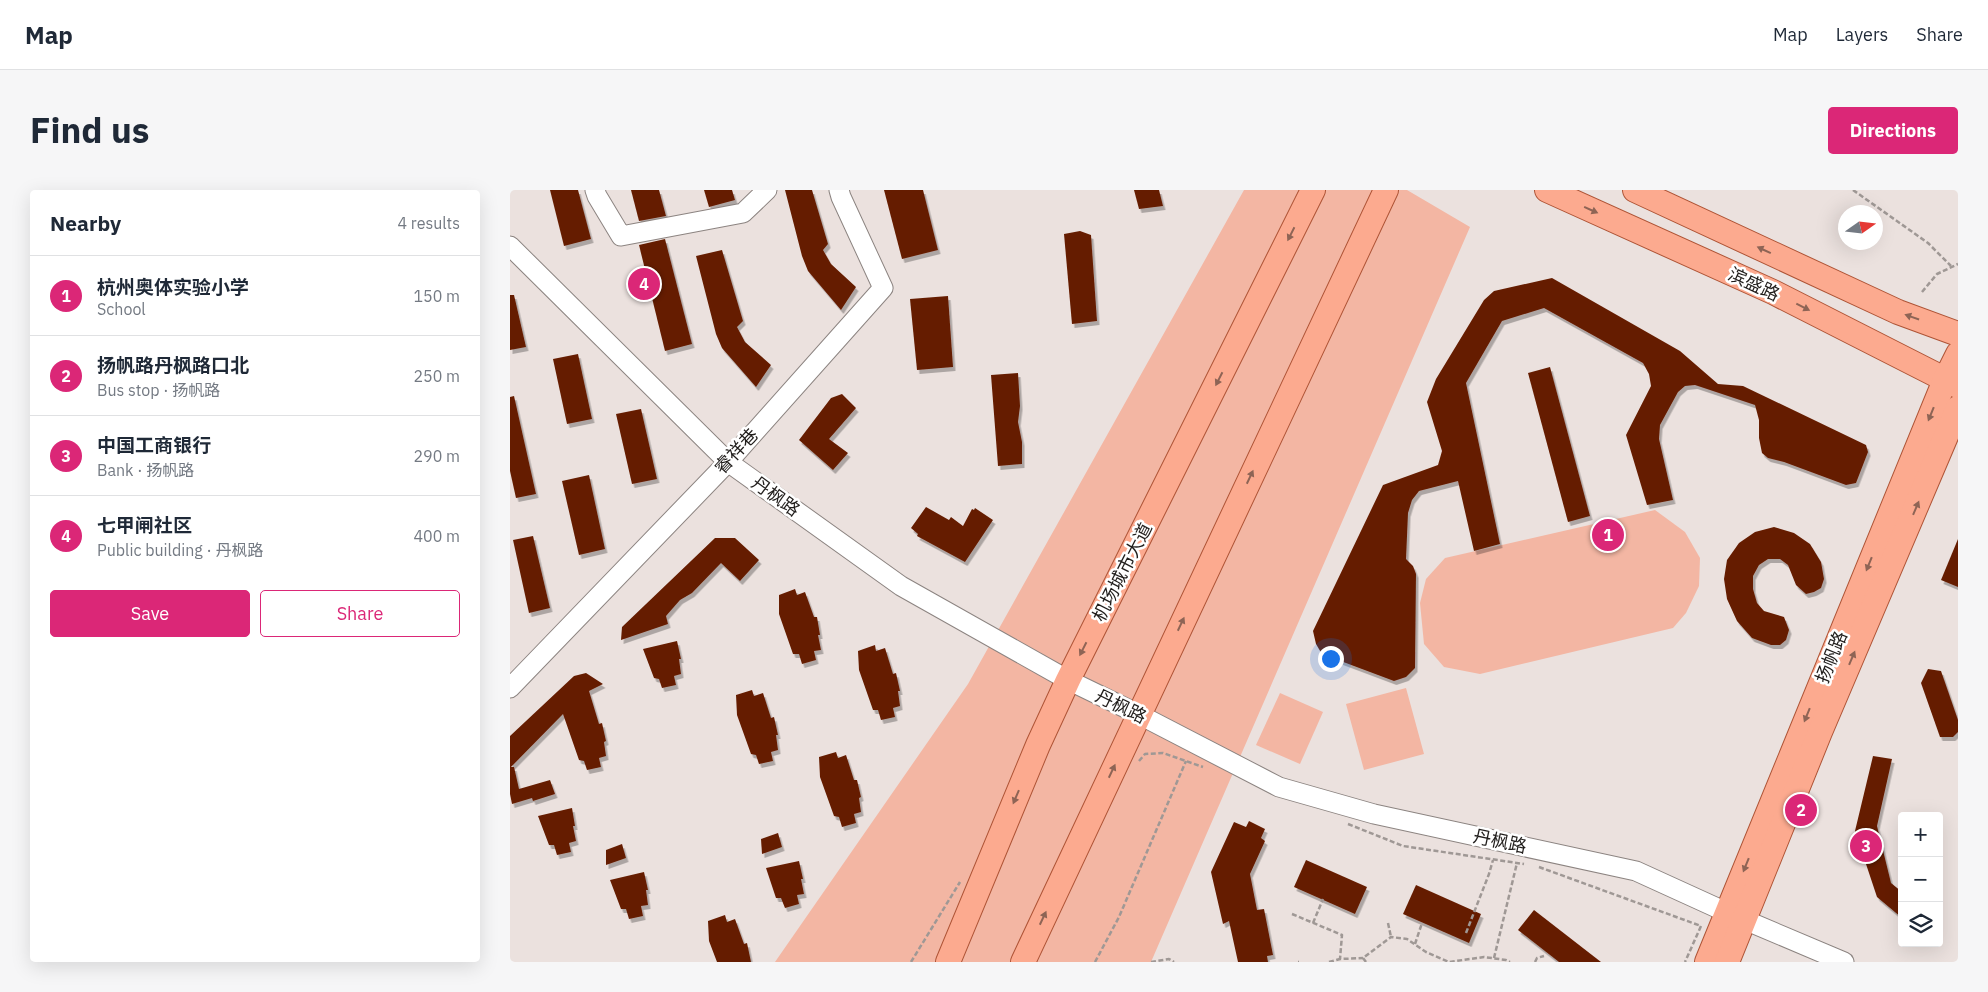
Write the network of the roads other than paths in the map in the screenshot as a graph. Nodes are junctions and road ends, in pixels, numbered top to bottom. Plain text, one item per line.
1 (595, 190) edge
2 (767, 190) edge
3 (839, 190) edge
4 (1313, 190) edge
5 (1386, 190) edge
6 (1547, 190) edge
7 (1635, 190) edge
8 (510, 246) edge
9 (1958, 334) edge
10 (1958, 354) edge
11 (1951, 383) edge
12 (1958, 408) edge
13 (728, 462) junction
14 (1068, 680) junction
15 (510, 688) edge
16 (1138, 714) junction
17 (1735, 916) junction
18 (948, 962) edge
19 (1023, 962) edge
20 (1707, 962) edge
21 (1728, 962) edge
22 (1844, 962) edge

1 - 2 street
3 - 13 street, 睿祥巷
4 -> 14 main road, 机场城市大道
16 -> 5 main road
6 -> 11 main road, 滨盛路
9 -> 7 main road, 滨盛路
8 - 13 street, 丹枫路
10 - 11 main road, 扬帆路
11 -> 17 main road, 扬帆路
17 -> 12 main road
13 - 14 street, 丹枫路
13 - 15 street, 睿祥巷
14 - 16 street, 丹枫路
14 -> 18 main road, 机场城市大道
16 - 17 street, 丹枫路
19 -> 16 main road
17 - 20 main road, 扬帆路
17 - 21 main road
17 - 22 street, 丹枫路

